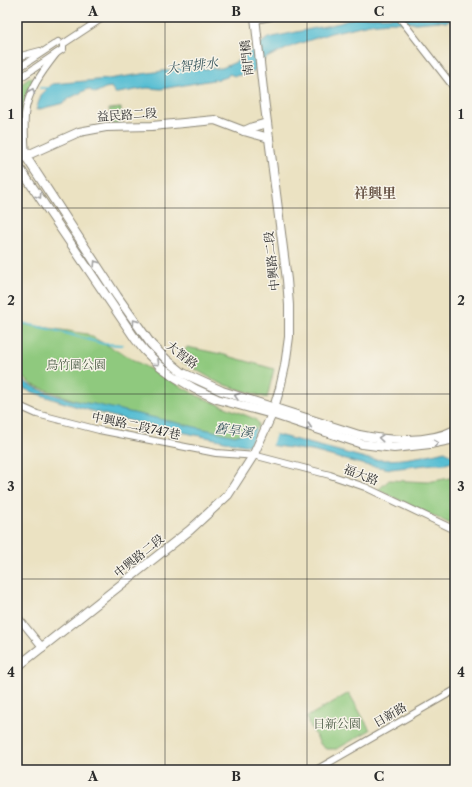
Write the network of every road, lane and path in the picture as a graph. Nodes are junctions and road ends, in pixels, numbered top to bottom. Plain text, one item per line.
1 (104, 17) edge
2 (271, 17) edge
3 (399, 17) edge
4 (256, 21) edge
5 (61, 43) junction
6 (56, 54) junction
7 (17, 57) edge
8 (17, 69) edge
9 (17, 80) edge
10 (262, 88) joint
11 (455, 89) edge
12 (267, 123) junction
13 (244, 131) junction
14 (269, 138) junction
15 (17, 144) edge
16 (26, 156) junction
17 (17, 160) edge
18 (17, 164) edge
19 (17, 405) edge
20 (273, 411) junction
21 (455, 430) edge
22 (452, 439) edge
23 (253, 456) junction
24 (455, 530) edge
25 (17, 616) edge
26 (43, 648) junction
27 (17, 667) edge
28 (455, 690) edge
29 (316, 770) edge

1 - 5 street
2 - 4 street
3 - 11 street
4 - 10 street, 南門橋
5 - 6 street
5 - 7 street
5 - 8 street
6 - 9 street
16 -> 6 street
10 - 12 street, 中興路二段
12 - 13 street
12 - 14 street, 中興路二段
13 - 14 street, 益民路二段
13 - 16 street, 益民路二段
14 - 20 street, 中興路二段
15 - 16 street, 大智路
16 - 17 street, 益民路二段
20 -> 16 street, 大智路
18 -> 20 street, 大智路
19 - 23 street, 中興路二段747巷
20 - 22 street, 大智路
20 - 23 street, 中興路二段
21 - 22 street, 大智路
23 - 24 street, 福大路
23 - 26 street, 中興路二段
25 - 26 street
26 - 27 street, 中興路二段
28 - 29 street, 日新路

